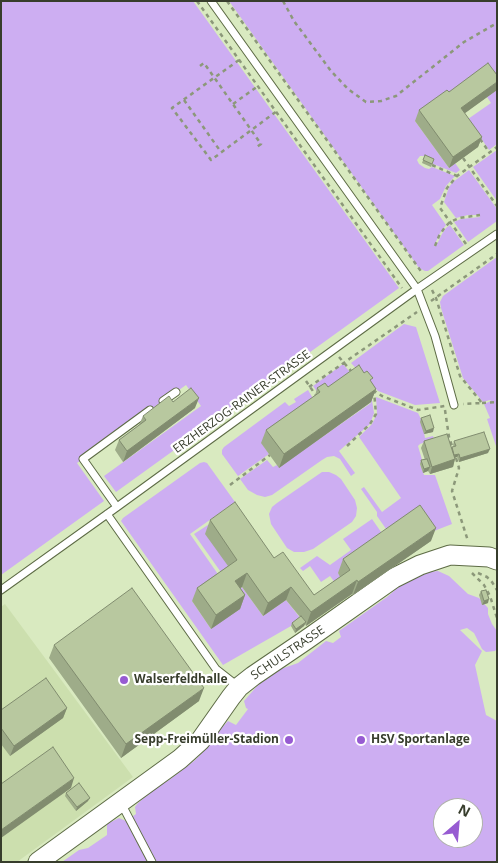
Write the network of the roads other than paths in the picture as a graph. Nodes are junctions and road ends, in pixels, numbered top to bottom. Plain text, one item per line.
1 (211, 1) edge
2 (497, 234) edge
3 (417, 289) junction
4 (176, 392) dead end
5 (161, 403) edge
6 (454, 405) dead end
7 (153, 408) edge
8 (118, 507) junction
9 (106, 514) junction
10 (497, 560) edge
11 (1, 590) edge
12 (239, 687) junction
13 (120, 802) junction
14 (38, 862) edge
15 (152, 862) edge

1 - 3 lane
2 - 3 lane, ERZHERZOG-RAINER-STRASSE
3 - 6 lane
3 - 8 lane, ERZHERZOG-RAINER-STRASSE
4 - 5 lane
7 - 8 lane
8 - 9 lane, ERZHERZOG-RAINER-STRASSE
9 - 11 lane, ERZHERZOG-RAINER-STRASSE
9 - 12 lane
10 - 12 street, SCHULSTRASSE
12 - 13 street, SCHULSTRASSE
13 - 14 street, SCHULSTRASSE
13 - 15 lane

